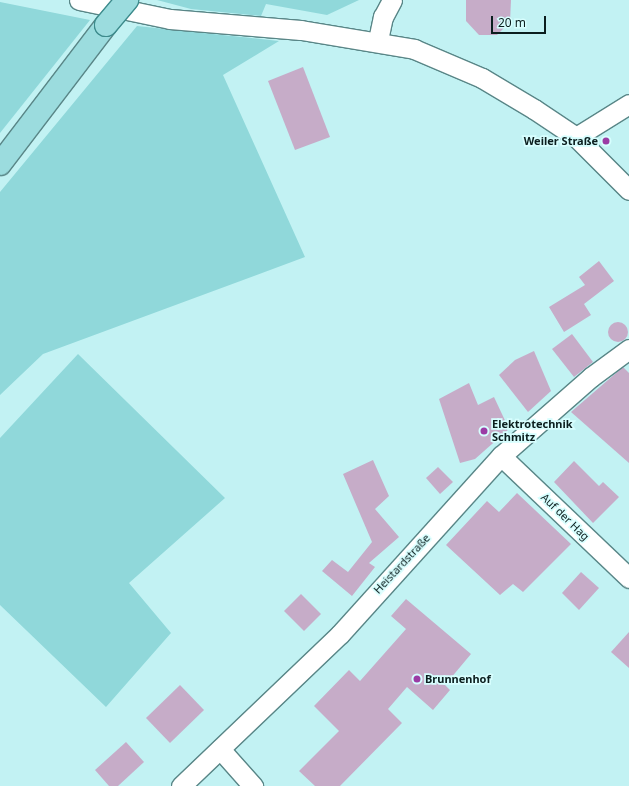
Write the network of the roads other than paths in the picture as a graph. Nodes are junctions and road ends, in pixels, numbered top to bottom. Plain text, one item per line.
1 (79, 0) edge
2 (127, 0) edge
3 (392, 0) edge
4 (378, 40) junction
5 (629, 104) edge
6 (576, 137) junction
7 (0, 164) edge
8 (629, 190) edge
9 (629, 349) edge
10 (501, 456) junction
11 (629, 578) edge
12 (220, 749) junction
13 (181, 786) edge
14 (253, 786) edge

1 - 4 street
2 - 7 main road, bridge
3 - 4 street
4 - 6 street
5 - 6 street
6 - 8 street
9 - 10 street, Heistardstraße
10 - 11 street, Auf der Hag
10 - 12 street, Heistardstraße
12 - 13 street, Heistardstraße
12 - 14 street

